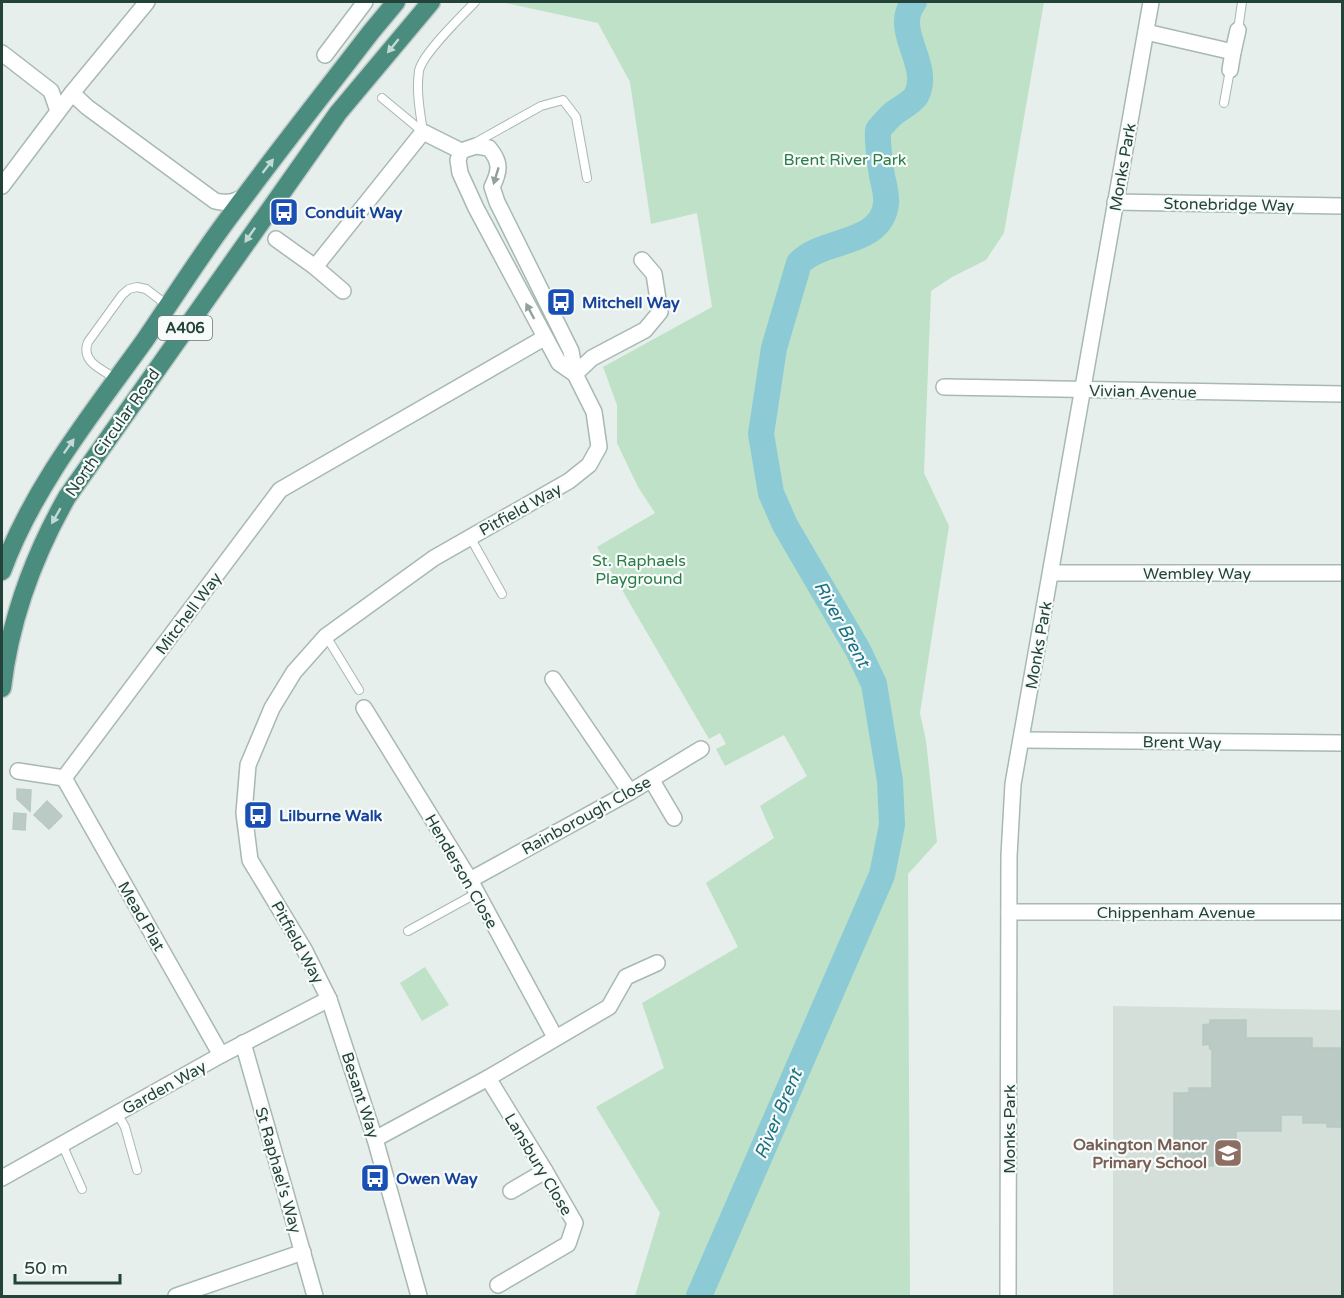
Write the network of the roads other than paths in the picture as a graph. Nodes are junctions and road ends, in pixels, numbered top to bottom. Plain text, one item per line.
1 (147, 2) edge
2 (365, 2) edge
3 (396, 2) edge
4 (431, 2) edge
5 (475, 2) edge
6 (1151, 2) edge
7 (1242, 2) edge
8 (1238, 30) joint
9 (1146, 32) junction
10 (1233, 52) junction
11 (2, 53) edge
12 (325, 55) dead end
13 (1230, 70) joint
14 (72, 93) junction
15 (382, 98) dead end
16 (1224, 103) dead end
17 (58, 111) junction
18 (423, 132) junction
19 (461, 151) junction
20 (587, 178) dead end
21 (2, 186) edge
22 (246, 195) junction
23 (1115, 202) junction
24 (1342, 206) edge
25 (276, 239) dead end
26 (642, 260) dead end
27 (315, 267) junction
28 (343, 291) dead end
29 (169, 306) junction
30 (544, 338) junction
31 (575, 374) junction
32 (117, 379) junction
33 (944, 387) dead end
34 (1083, 390) junction
35 (1342, 394) edge
36 (470, 537) junction
37 (2, 571) edge
38 (1051, 573) junction
39 (1342, 573) edge
40 (502, 594) dead end
41 (327, 636) junction
42 (553, 679) dead end
43 (2, 688) edge
44 (359, 690) dead end
45 (364, 708) dead end
46 (1021, 740) junction
47 (1342, 743) edge
48 (701, 749) dead end
49 (18, 771) dead end
50 (64, 778) junction
51 (651, 779) junction
52 (630, 792) junction
53 (674, 818) dead end
54 (473, 886) junction
55 (1009, 912) junction
56 (1342, 912) edge
57 (408, 932) dead end
58 (657, 963) dead end
59 (329, 999) junction
60 (555, 1037) junction
61 (243, 1043) junction
62 (221, 1055) junction
63 (488, 1078) junction
64 (117, 1113) junction
65 (375, 1139) junction
66 (62, 1144) junction
67 (137, 1170) dead end
68 (545, 1171) junction
69 (2, 1178) edge
70 (82, 1189) dead end
71 (512, 1191) dead end
72 (303, 1252) junction
73 (498, 1285) dead end
74 (176, 1296) edge
75 (315, 1296) edge
76 (419, 1296) edge
77 (1008, 1296) edge

1 - 14 street
2 - 12 street
22 -> 3 highway, North Circular Road / A406
4 -> 43 highway, North Circular Road / A406
5 - 18 lane
6 - 9 street, Monks Park
7 - 8 lane
8 - 10 street
9 - 10 street
9 - 23 street, Monks Park
10 - 13 street
11 - 17 street
13 - 16 lane
14 - 17 street
14 - 22 street
15 - 18 lane
17 - 21 street
18 - 19 street
18 - 27 street
19 - 20 lane
30 -> 19 street, Pitfield Way
19 -> 31 street
22 - 29 highway, North Circular Road / A406
23 - 24 street, Stonebridge Way
23 - 34 street, Monks Park
25 - 27 street
26 - 31 street
27 - 28 street
29 - 32 highway, North Circular Road / A406
29 - 32 lane
30 - 31 street, Pitfield Way
30 - 50 street, Mitchell Way
31 - 36 street, Pitfield Way
37 -> 32 highway, North Circular Road / A406
33 - 34 street, Vivian Avenue
34 - 35 street, Vivian Avenue
34 - 38 street, Monks Park
36 - 40 lane
36 - 41 street, Pitfield Way
38 - 39 street, Wembley Way
38 - 46 street, Monks Park
41 - 44 lane
41 - 59 street, Pitfield Way
42 - 52 street
45 - 54 street, Henderson Close
46 - 47 street, Brent Way
46 - 55 street, Monks Park
48 - 51 street, Rainborough Close
49 - 50 street
50 - 62 street, Mead Plat
51 - 52 street, Rainborough Close
51 - 53 street
52 - 54 street, Rainborough Close
54 - 57 lane
54 - 60 street, Henderson Close
55 - 56 street, Chippenham Avenue
55 - 77 street, Monks Park
58 - 60 street
59 - 61 street, Garden Way
59 - 65 street, Besant Way
60 - 63 street
61 - 62 street, Garden Way
61 - 72 street, St Raphael's Way
62 - 64 street, Garden Way
63 - 65 street
63 - 68 street, Lansbury Close
64 - 66 street, Garden Way
64 - 67 lane
65 - 76 street, Besant Way
66 - 69 street, Garden Way
66 - 70 lane
68 - 71 street
68 - 73 street, Lansbury Close
72 - 74 street
72 - 75 street, St Raphael's Way

